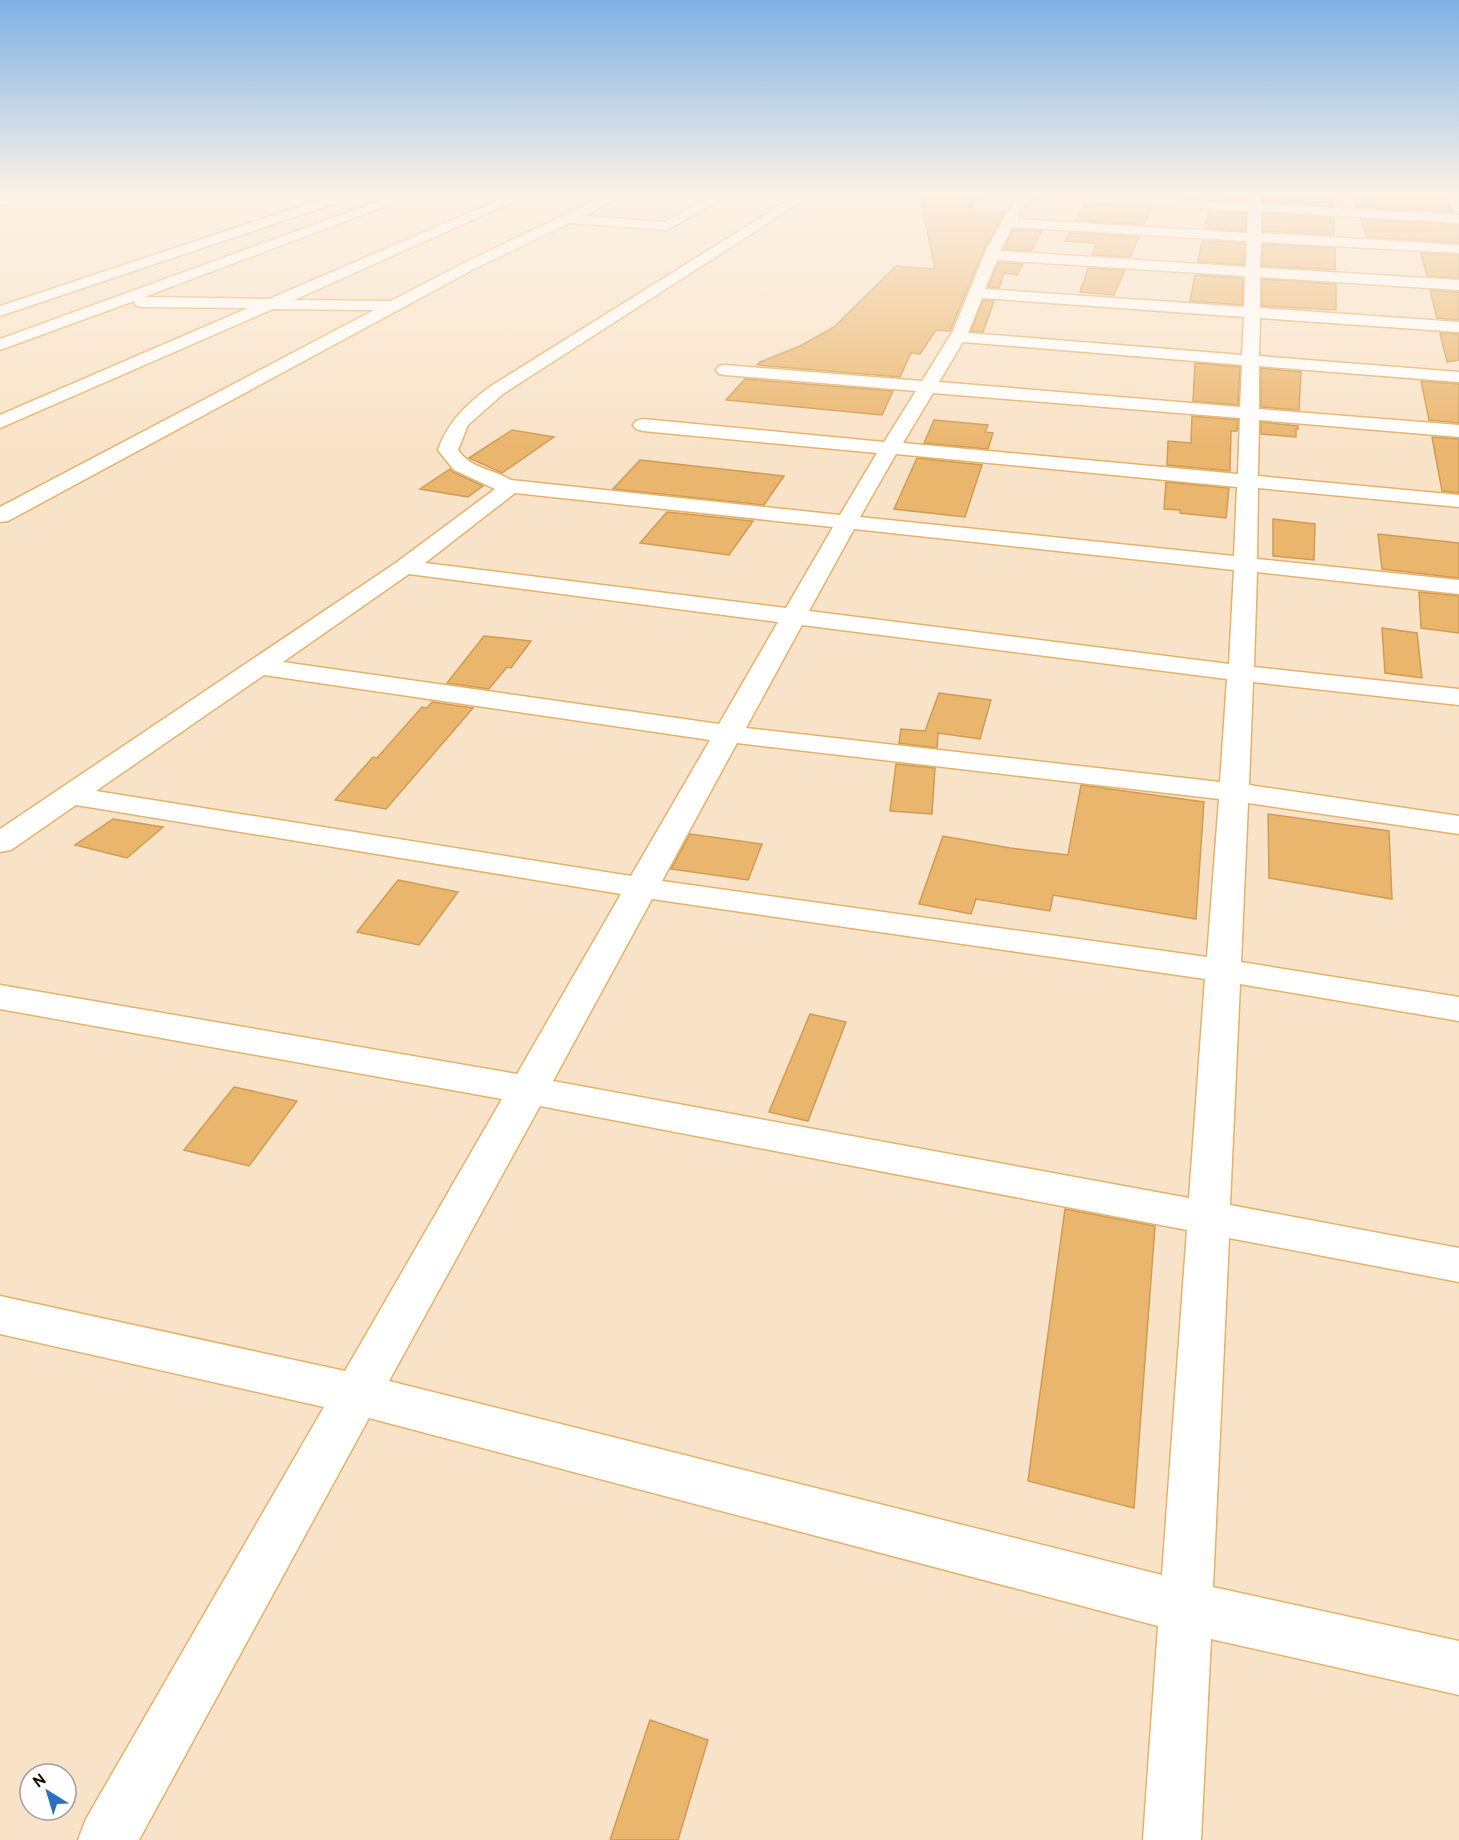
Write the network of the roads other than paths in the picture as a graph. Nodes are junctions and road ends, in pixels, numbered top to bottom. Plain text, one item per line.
1 (102, 277) edge
2 (186, 277) edge
3 (333, 277) edge
4 (450, 277) edge
5 (676, 277) edge
6 (982, 277) edge
7 (1253, 277) edge
8 (1430, 277) edge
9 (1459, 285) edge
10 (976, 293) junction
11 (120, 301) junction
12 (273, 303) junction
13 (394, 306) junction
14 (2, 310) edge
15 (1252, 313) junction
16 (82, 315) junction
17 (1459, 327) edge
18 (957, 337) junction
19 (0, 345) edge
20 (1251, 362) junction
21 (725, 370) dead end
22 (1459, 377) edge
23 (928, 386) junction
24 (1249, 413) junction
25 (0, 422) edge
26 (643, 425) dead end
27 (1459, 431) edge
28 (890, 448) junction
29 (1247, 481) junction
30 (506, 486) junction
31 (1459, 501) edge
32 (0, 516) edge
33 (846, 523) junction
34 (1245, 565) junction
35 (405, 567) junction
36 (1459, 587) edge
37 (794, 615) junction
38 (258, 666) junction
39 (1240, 673) junction
40 (1459, 697) edge
41 (728, 734) junction
42 (1233, 792) junction
43 (69, 795) junction
44 (1459, 825) edge
45 (0, 843) edge
46 (642, 888) junction
47 (1223, 970) junction
48 (0, 997) edge
49 (1459, 1009) edge
50 (529, 1090) junction
51 (1208, 1218) junction
52 (1459, 1265) edge
53 (0, 1314) edge
54 (358, 1394) junction
55 (1186, 1606) junction
56 (1459, 1668) edge
57 (107, 1840) edge
58 (1172, 1840) edge

1 - 14 street
2 - 11 street
3 - 12 street
4 - 13 street
5 - 30 street
6 - 10 street
7 - 15 street
8 - 9 street
10 - 15 street
10 - 18 street
11 - 12 street
11 - 16 street
12 - 13 street
12 - 25 street
13 - 32 street
14 - 16 street
15 - 17 street
15 - 20 street
16 - 19 street
18 - 20 street
18 - 23 street
20 - 22 street
20 - 24 street
21 - 23 street
23 - 24 street
23 - 28 street
24 - 27 street
24 - 29 street
26 - 28 street
28 - 29 street
28 - 33 street
29 - 31 street
29 - 34 street
30 - 33 street
30 - 35 street
33 - 34 street
33 - 37 street
34 - 36 street
34 - 39 street
35 - 37 street
35 - 38 street
37 - 39 street
37 - 41 street
38 - 41 street
38 - 43 street
39 - 40 street
39 - 42 street
41 - 42 street
41 - 46 street
42 - 44 street
42 - 47 street
43 - 45 street
43 - 46 street
46 - 47 street
46 - 50 street
47 - 49 street
47 - 51 street
48 - 50 street
50 - 51 street
50 - 54 street
51 - 52 street
51 - 55 street
53 - 54 street
54 - 55 street
54 - 57 street
55 - 56 street
55 - 58 street

